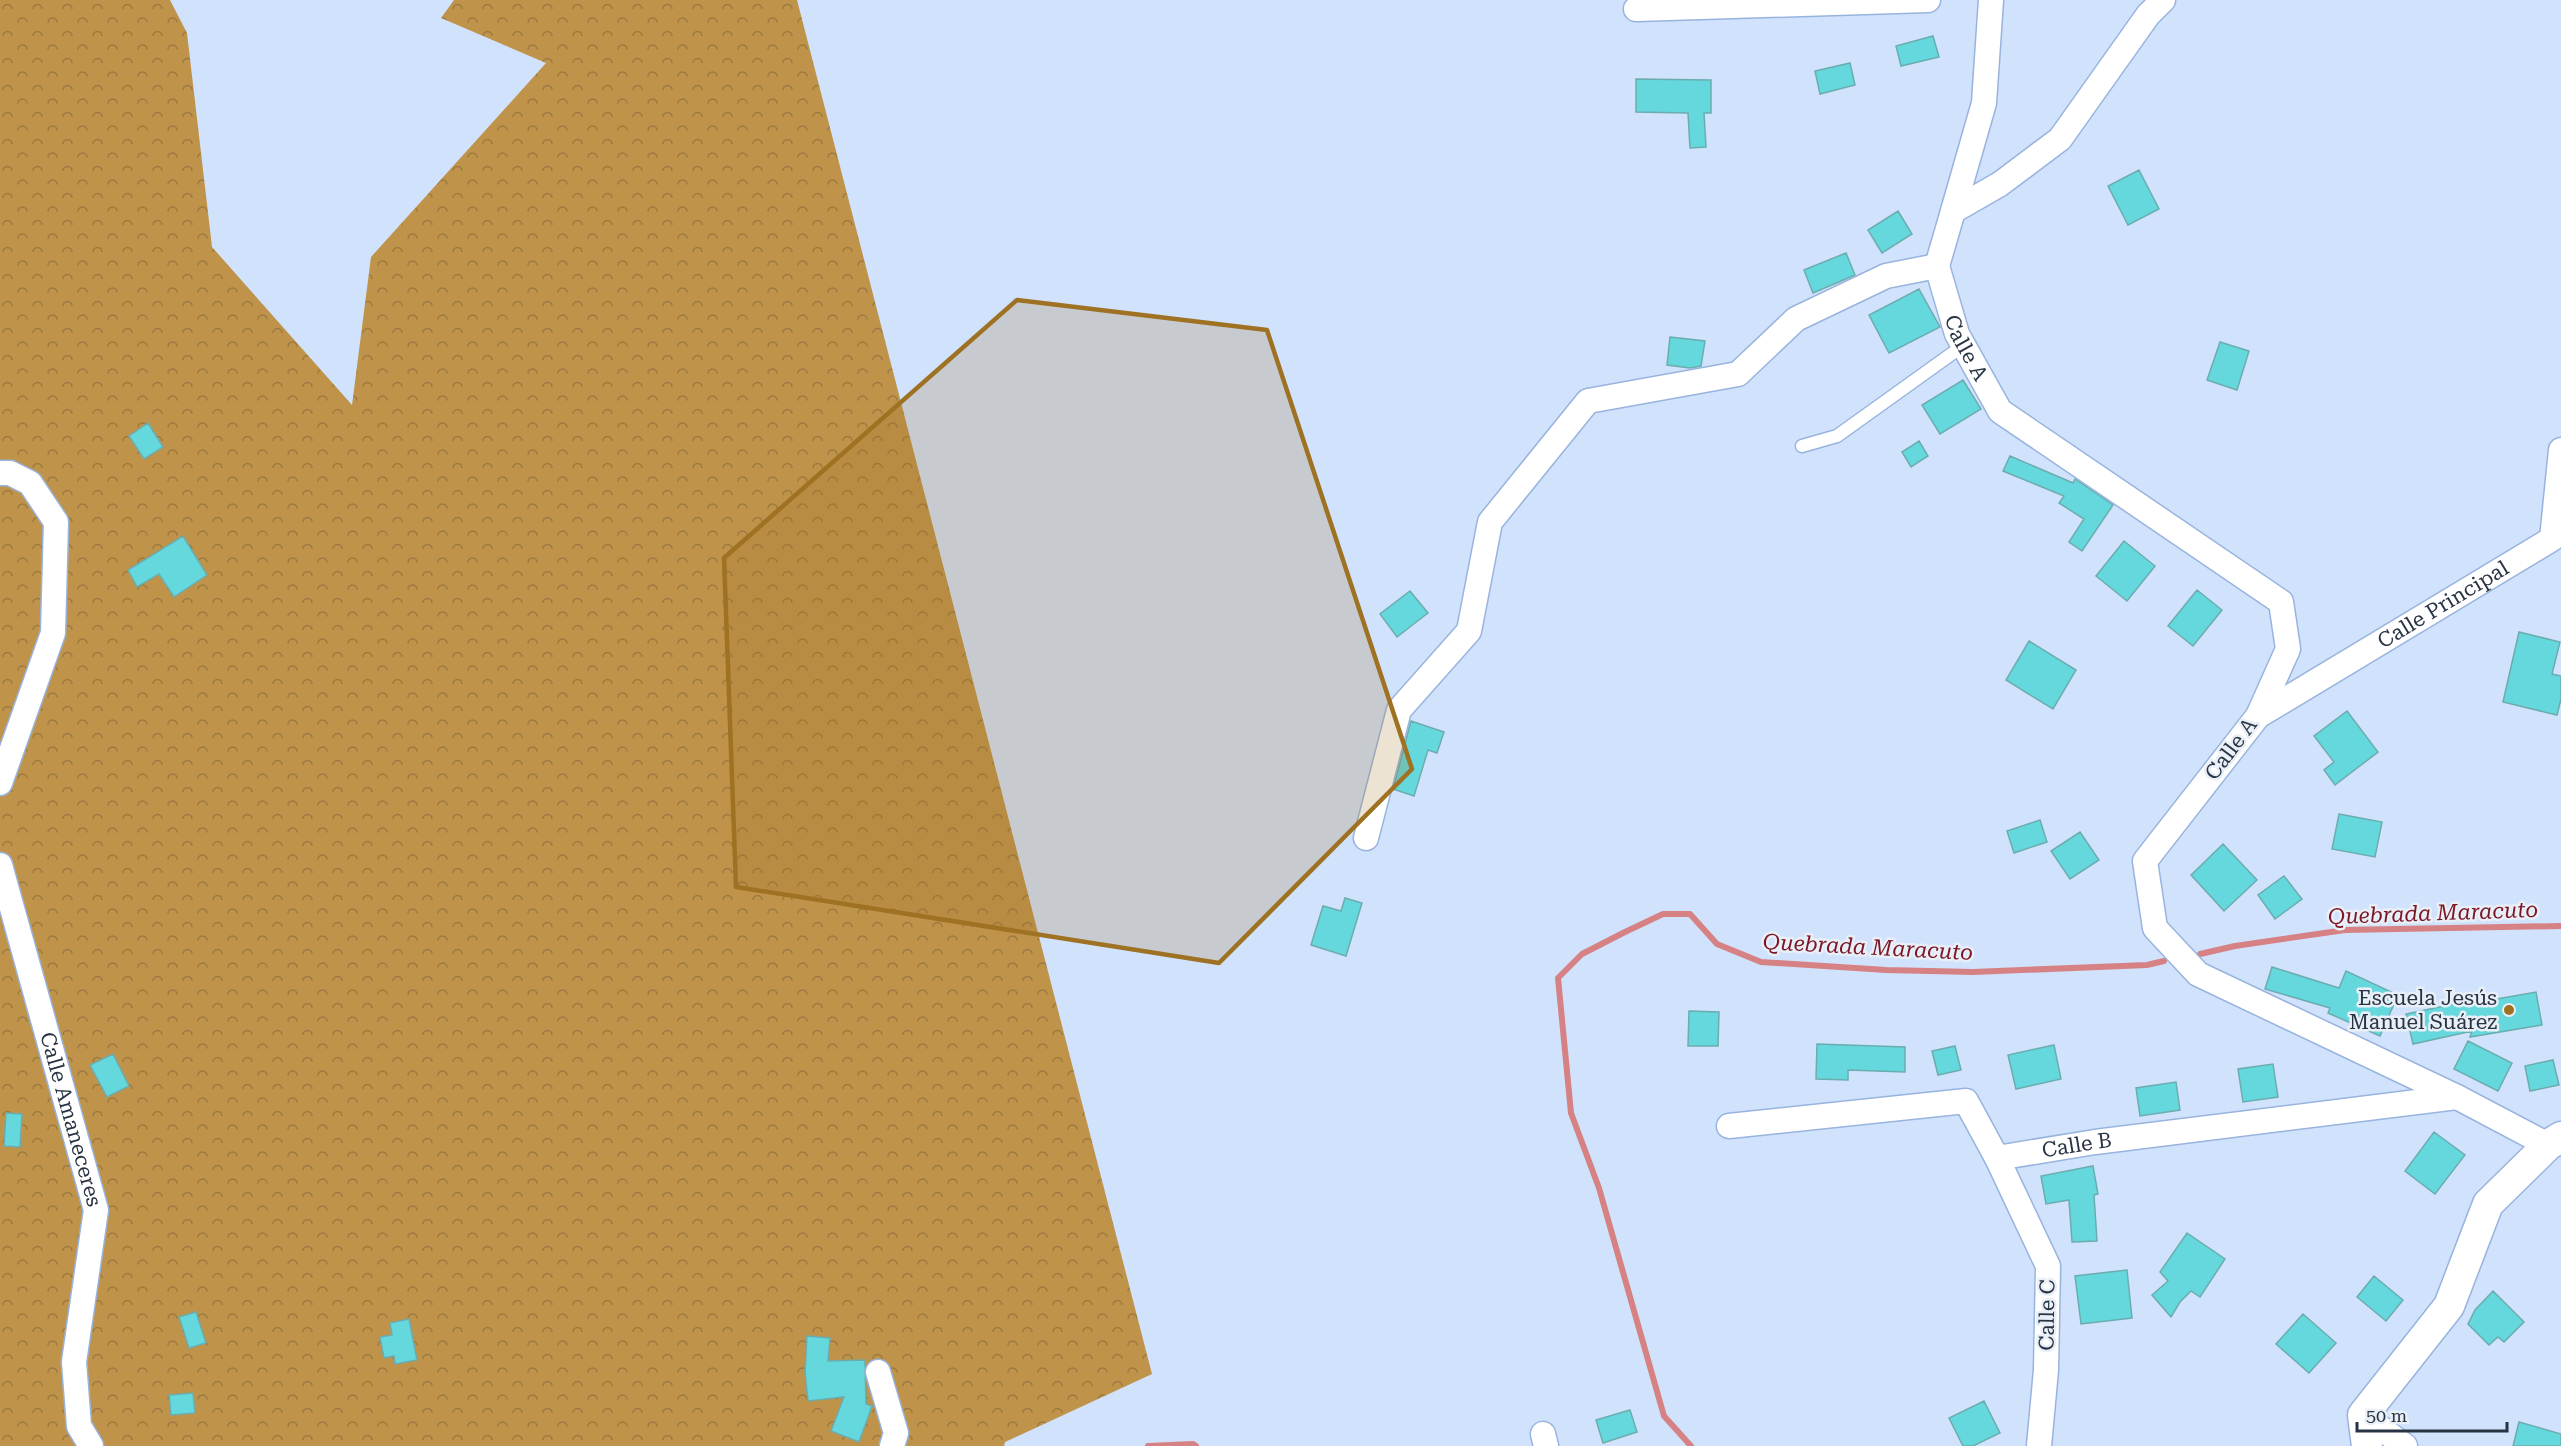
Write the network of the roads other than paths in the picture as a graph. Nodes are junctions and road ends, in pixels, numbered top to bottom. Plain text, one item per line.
1 (1928, 0) edge
2 (1991, 0) edge
3 (2163, 0) edge
4 (1636, 9) dead end
5 (1953, 212) junction
6 (1937, 267) junction
7 (1964, 345) junction
8 (1802, 446) dead end
9 (2561, 450) edge
10 (0, 473) edge
11 (2258, 716) junction
12 (0, 783) edge
13 (1366, 838) dead end
14 (0, 866) edge
15 (2457, 1097) junction
16 (1729, 1126) dead end
17 (2555, 1141) edge
18 (1997, 1158) junction
19 (878, 1372) dead end
20 (2362, 1415) junction
21 (91, 1446) edge
22 (892, 1446) edge
23 (2039, 1446) edge
24 (2367, 1446) edge
25 (2405, 1446) edge

1 - 4 street
2 - 5 street
3 - 5 street
5 - 6 street
6 - 7 street, Calle A
6 - 13 street
7 - 8 lane
7 - 11 street, Calle A
9 - 11 street, Calle Principal
10 - 12 street
11 - 15 street, Calle A
14 - 21 street, Calle Amaneceres
15 - 17 street, Calle A
15 - 18 street, Calle B
16 - 18 street
17 - 20 street
18 - 23 street, Calle C
19 - 22 street
20 - 24 street
20 - 25 street

